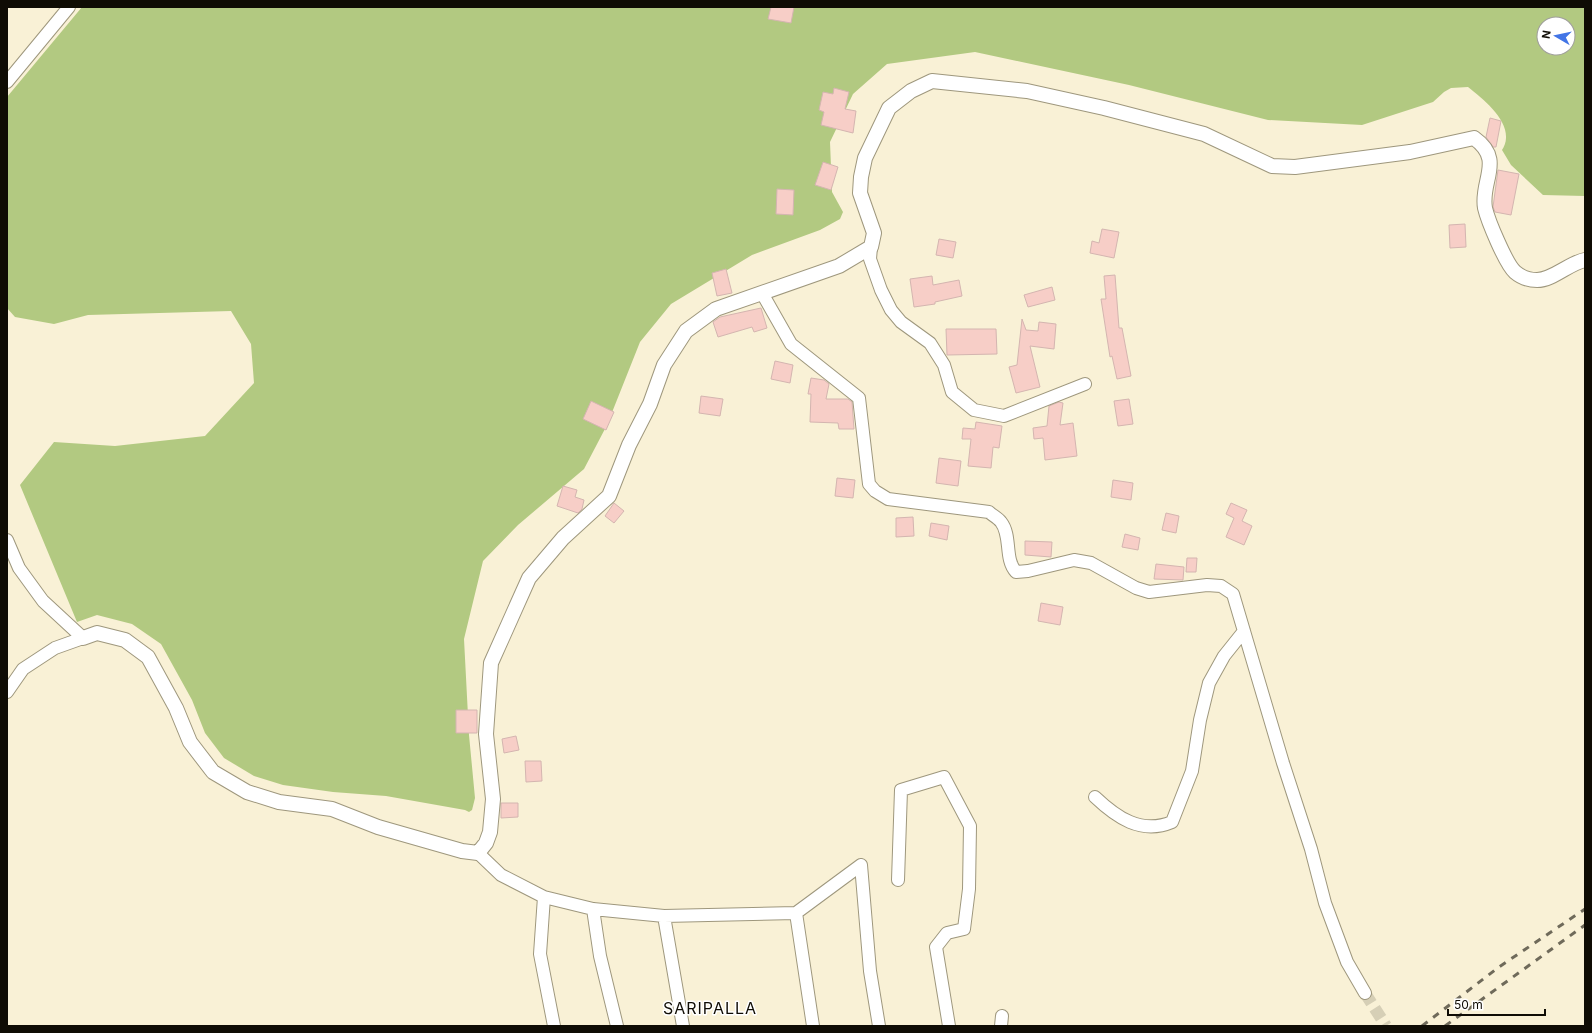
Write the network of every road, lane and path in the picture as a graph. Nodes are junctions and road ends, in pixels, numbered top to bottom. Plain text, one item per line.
1 (69, 7) edge
2 (7, 82) edge
3 (871, 247) junction
4 (1585, 260) edge
5 (762, 293) junction
6 (1085, 384) dead end
7 (7, 540) edge
8 (1244, 631) junction
9 (83, 638) junction
10 (7, 692) edge
11 (1095, 797) dead end
12 (478, 853) junction
13 (898, 880) dead end
14 (544, 897) junction
15 (593, 909) junction
16 (796, 913) junction
17 (664, 916) junction
18 (1365, 993) tunnel mouth
19 (554, 1026) edge
20 (617, 1026) edge
21 (683, 1026) edge
22 (813, 1026) edge
23 (879, 1026) edge
24 (949, 1026) edge

1 - 2 street
3 - 4 street
3 - 5 street
3 - 6 street
5 - 8 street
5 - 12 street
7 - 9 street
8 - 11 street
8 - 18 street
9 - 10 street
9 - 12 street
12 - 14 street
13 - 24 street
14 - 15 street
14 - 19 street
15 - 17 street
15 - 20 street
16 - 17 street
16 - 22 street
16 - 23 street
17 - 21 street

